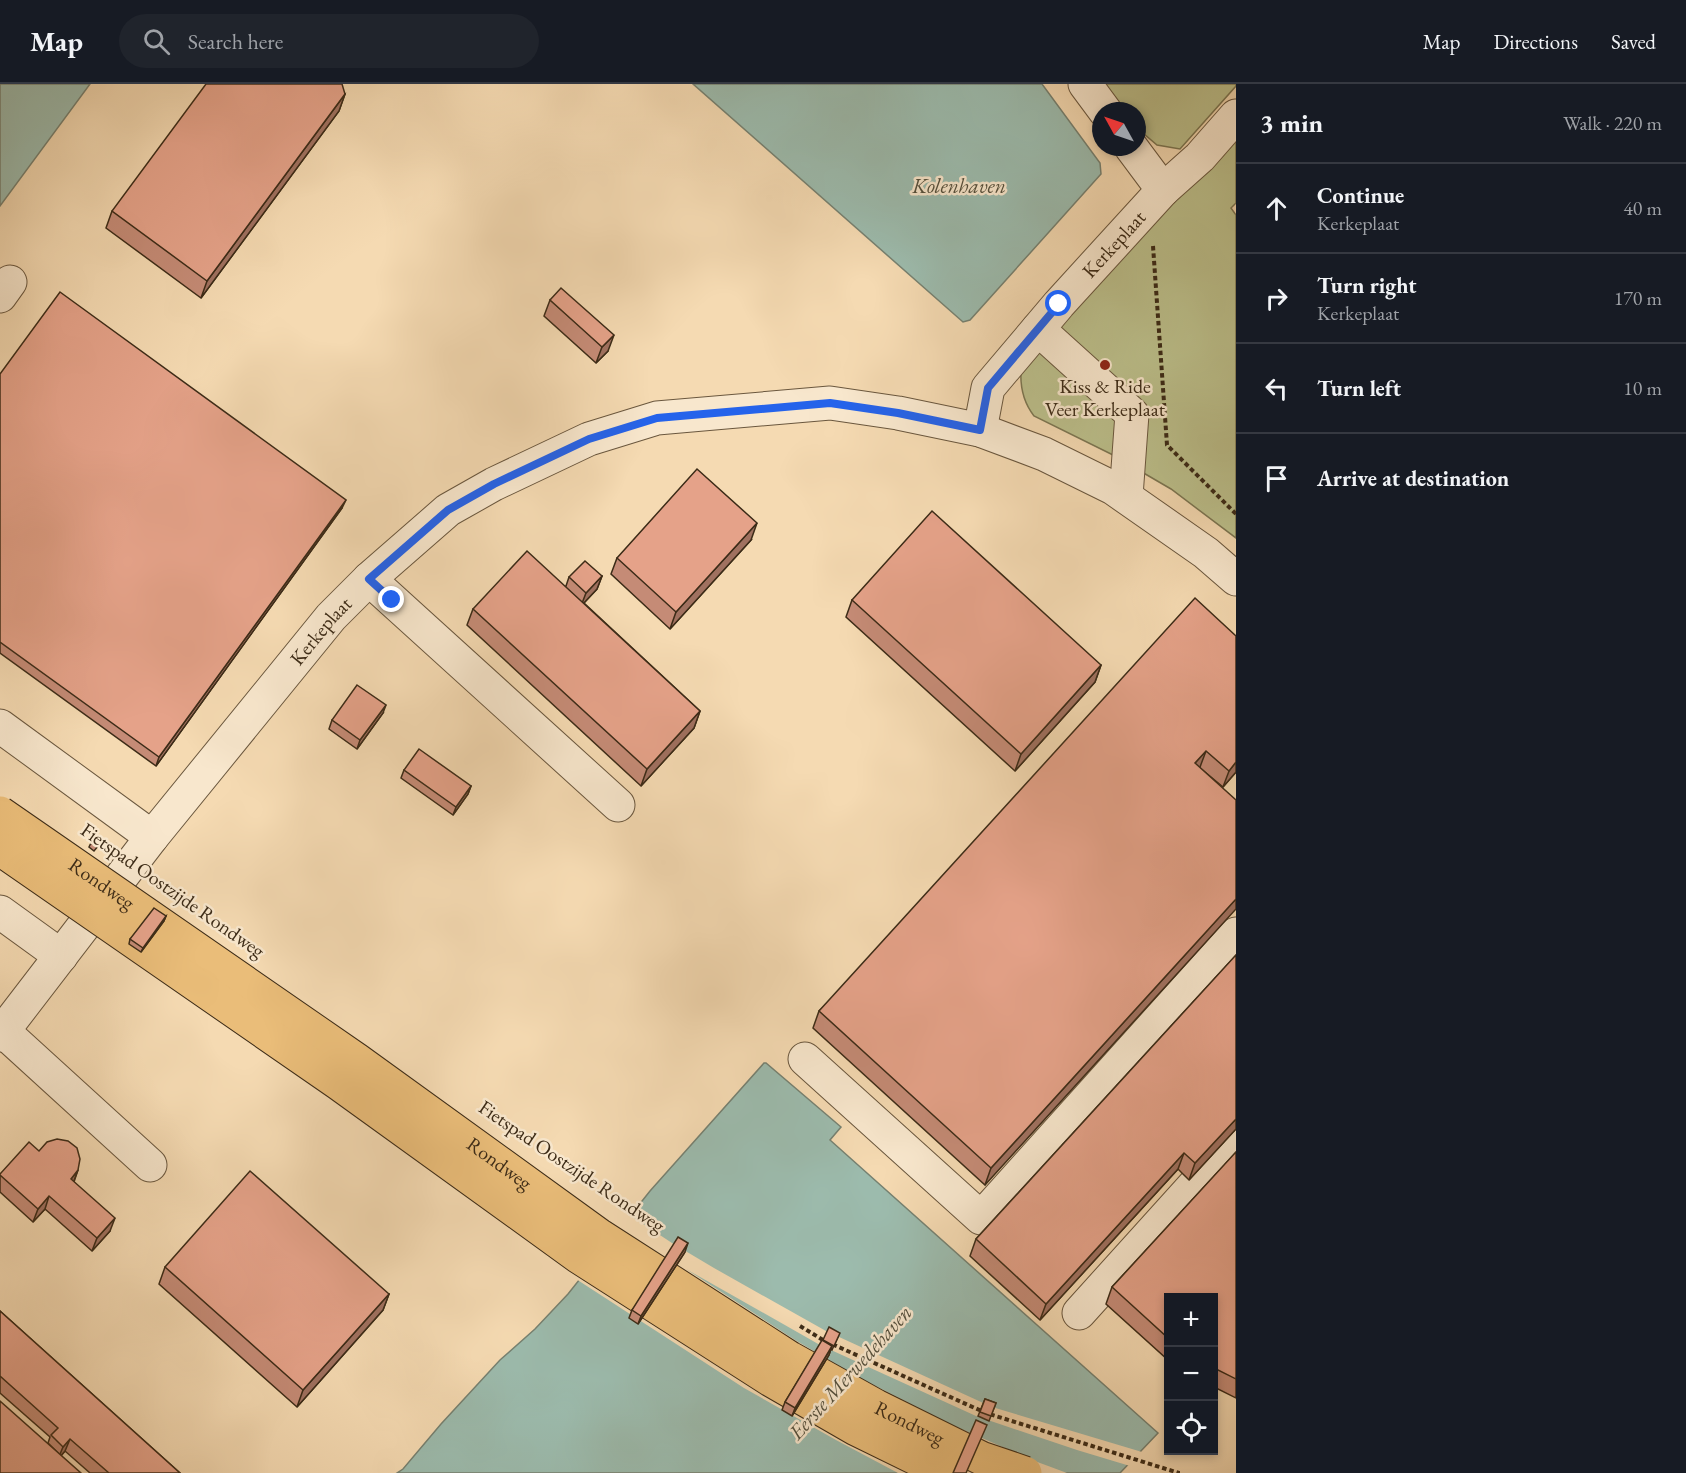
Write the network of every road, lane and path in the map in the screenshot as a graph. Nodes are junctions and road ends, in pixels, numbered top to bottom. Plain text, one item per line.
1 (1085, 84) edge
2 (1098, 102) edge
3 (1236, 116) edge
4 (1136, 156) edge
5 (1156, 197) junction
6 (1038, 329) junction
7 (980, 430) junction
8 (1125, 496) junction
9 (1236, 514) edge
10 (369, 579) junction
11 (1236, 579) edge
12 (0, 726) edge
13 (618, 805) dead end
14 (0, 813) edge
15 (152, 837) junction
16 (0, 849) edge
17 (0, 912) edge
18 (1236, 934) edge
19 (61, 956) junction
20 (2, 1033) edge
21 (805, 1059) dead end
22 (1236, 1138) edge
23 (150, 1165) dead end
24 (1079, 1313) dead end
25 (793, 1323) dead end
26 (946, 1473) edge
27 (1025, 1473) edge
28 (1179, 1473) edge

1 - 2 street
3 - 5 street, Kerkeplaat
4 - 5 street
5 - 6 street, Kerkeplaat
5 - 9 path
6 - 7 street, Kerkeplaat
6 - 8 street
7 - 8 street, Kerkeplaat
7 - 10 street, Kerkeplaat
8 - 11 street, Kerkeplaat
10 - 13 street
10 - 15 street, Kerkeplaat
12 - 15 street
14 - 27 main road, Rondweg, bridge
15 - 19 street, Kerkeplaat
16 - 26 main road, Rondweg, bridge
17 - 19 street
18 - 21 street
19 - 20 street, Kerkeplaat
20 - 23 street
22 - 24 street
25 - 28 path, bridge

